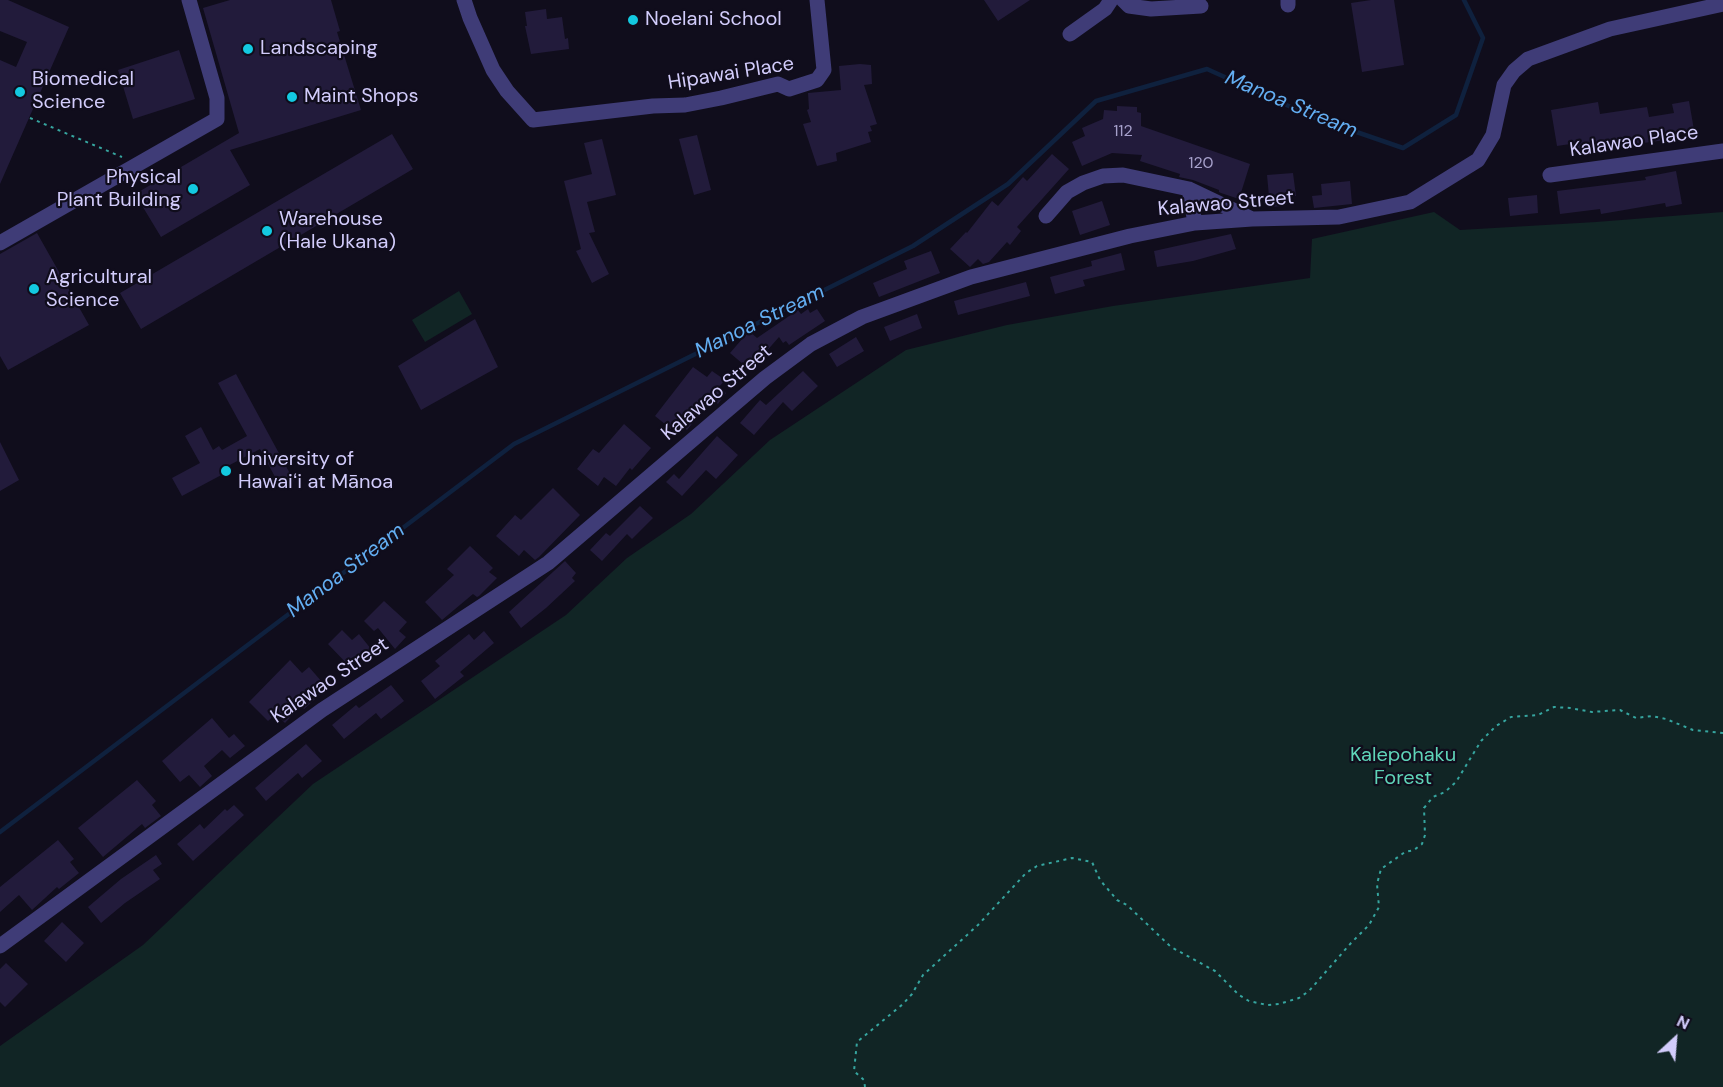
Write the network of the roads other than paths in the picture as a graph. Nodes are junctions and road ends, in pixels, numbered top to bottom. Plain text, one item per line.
1 (189, 0) edge
2 (464, 0) edge
3 (817, 0) edge
4 (1111, 0) edge
5 (1123, 0) edge
6 (1723, 4) edge
7 (1201, 6) dead end
8 (1070, 34) dead end
9 (1723, 151) edge
10 (1551, 175) dead end
11 (1189, 189) junction
12 (1047, 216) dead end
13 (1252, 219) junction
14 (1195, 224) junction
15 (0, 243) edge
16 (0, 946) edge

1 - 15 street
2 - 3 street, Hipawai Place
4 - 8 street
5 - 7 street
6 - 13 street, Kalawao Street
9 - 10 street, Kalawao Place
11 - 12 street
11 - 13 street
11 - 14 street
13 - 14 street, Kalawao Street
14 - 16 street, Kalawao Street

